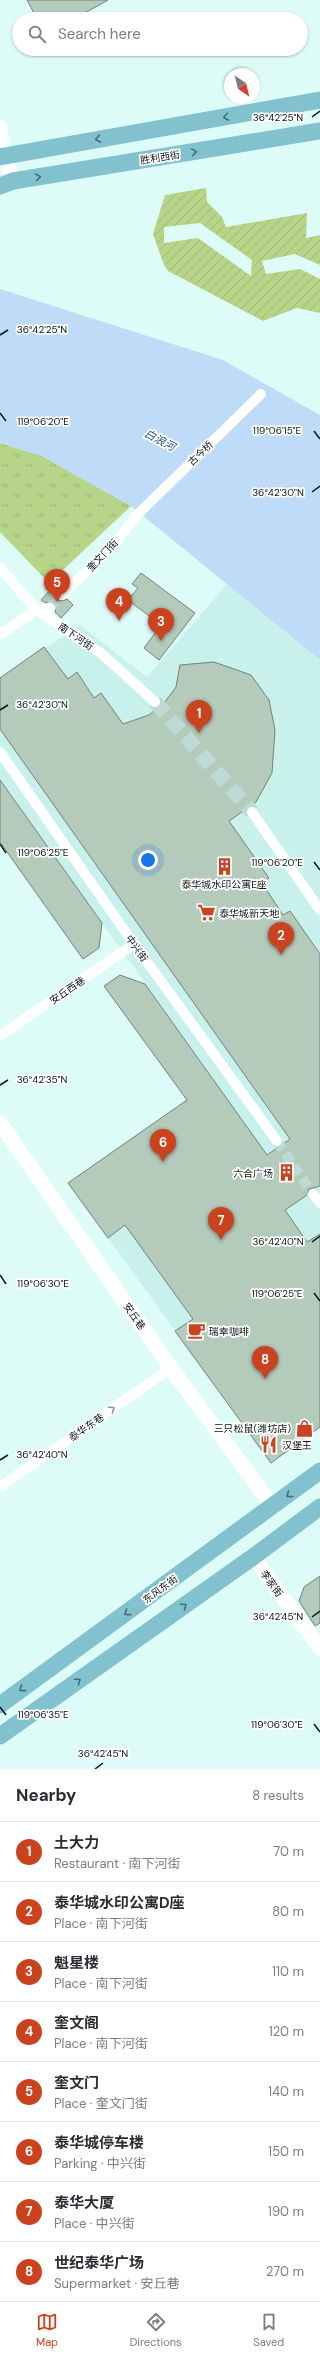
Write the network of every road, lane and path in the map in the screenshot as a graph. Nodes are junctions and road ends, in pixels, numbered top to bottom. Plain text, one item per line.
1 (320, 100) edge
2 (0, 127) edge
3 (320, 131) edge
4 (2, 156) edge
5 (6, 184) edge
6 (260, 394) dead end
7 (139, 512) joint
8 (0, 568) edge
9 (62, 595) tunnel mouth
10 (50, 608) tunnel mouth
11 (37, 610) junction
12 (0, 634) edge
13 (155, 702) tunnel mouth
14 (0, 752) edge
15 (252, 812) tunnel mouth
16 (320, 910) edge
17 (134, 944) junction
18 (0, 1036) edge
19 (0, 1123) edge
20 (277, 1141) tunnel mouth
21 (313, 1194) tunnel mouth
22 (320, 1204) edge
23 (171, 1368) junction
24 (320, 1471) edge
25 (0, 1487) edge
26 (273, 1507) junction
27 (320, 1507) edge
28 (253, 1557) junction
29 (320, 1648) edge
30 (0, 1705) edge
31 (0, 1736) edge

1 -> 4 main road
2 - 4 street
5 -> 3 main road, 胜利西街
4 - 5 street
6 - 7 street, 古今桥
7 - 9 street, 奎文门街
8 - 11 street, 南下河街
10 - 11 street
11 - 12 street
11 - 13 street, 南下河街
14 - 17 street, 中兴街
15 - 16 street
17 - 18 street, 安丘西巷
17 - 20 street, 中兴街
19 - 23 street, 安丘巷
21 - 22 street
25 -> 23 street, 泰华东巷
23 - 26 street, 安丘巷
24 -> 26 main road, 东风东街
26 -> 30 main road, 东风东街
27 - 28 main road
28 - 29 street, 李家街
31 -> 28 main road

